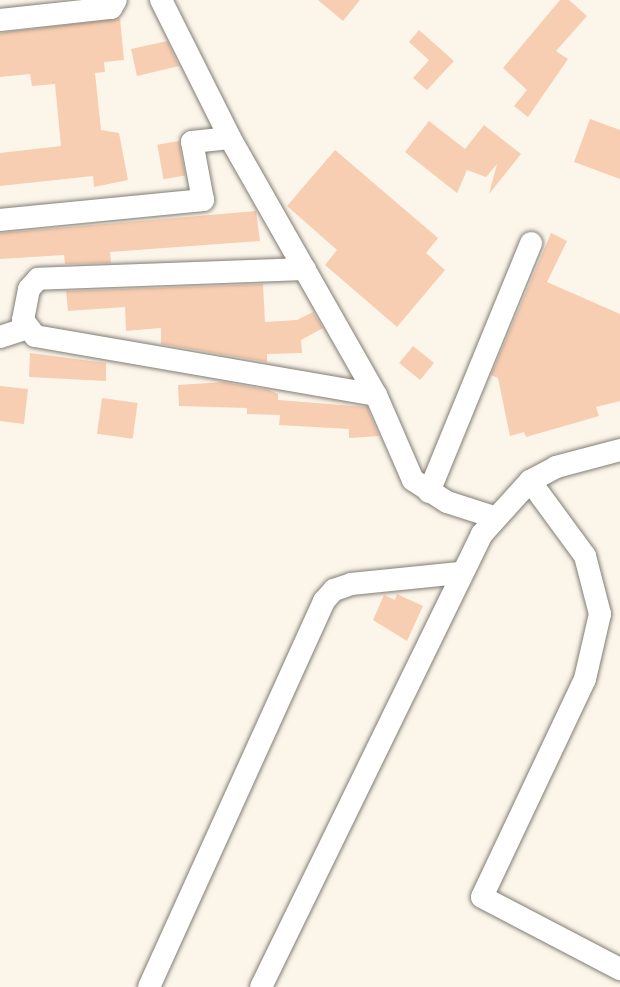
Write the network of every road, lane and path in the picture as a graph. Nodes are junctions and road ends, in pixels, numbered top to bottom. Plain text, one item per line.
1 (116, 0) edge
2 (161, 0) edge
3 (0, 20) edge
4 (230, 138) junction
5 (0, 220) edge
6 (531, 243) dead end
7 (305, 269) junction
8 (26, 329) junction
9 (0, 337) edge
10 (376, 395) junction
11 (620, 450) edge
12 (530, 481) junction
13 (429, 492) junction
14 (494, 517) junction
15 (459, 573) junction
16 (620, 969) edge
17 (149, 987) edge
18 (261, 987) edge

1 - 3 street
2 - 4 street
4 - 5 street
4 - 7 street
6 - 13 street
7 - 8 street
7 - 10 street
8 - 9 street
8 - 10 street
10 - 13 street
11 - 12 street
12 - 14 street
12 - 16 street
13 - 14 street
14 - 15 street
15 - 17 street
15 - 18 street

